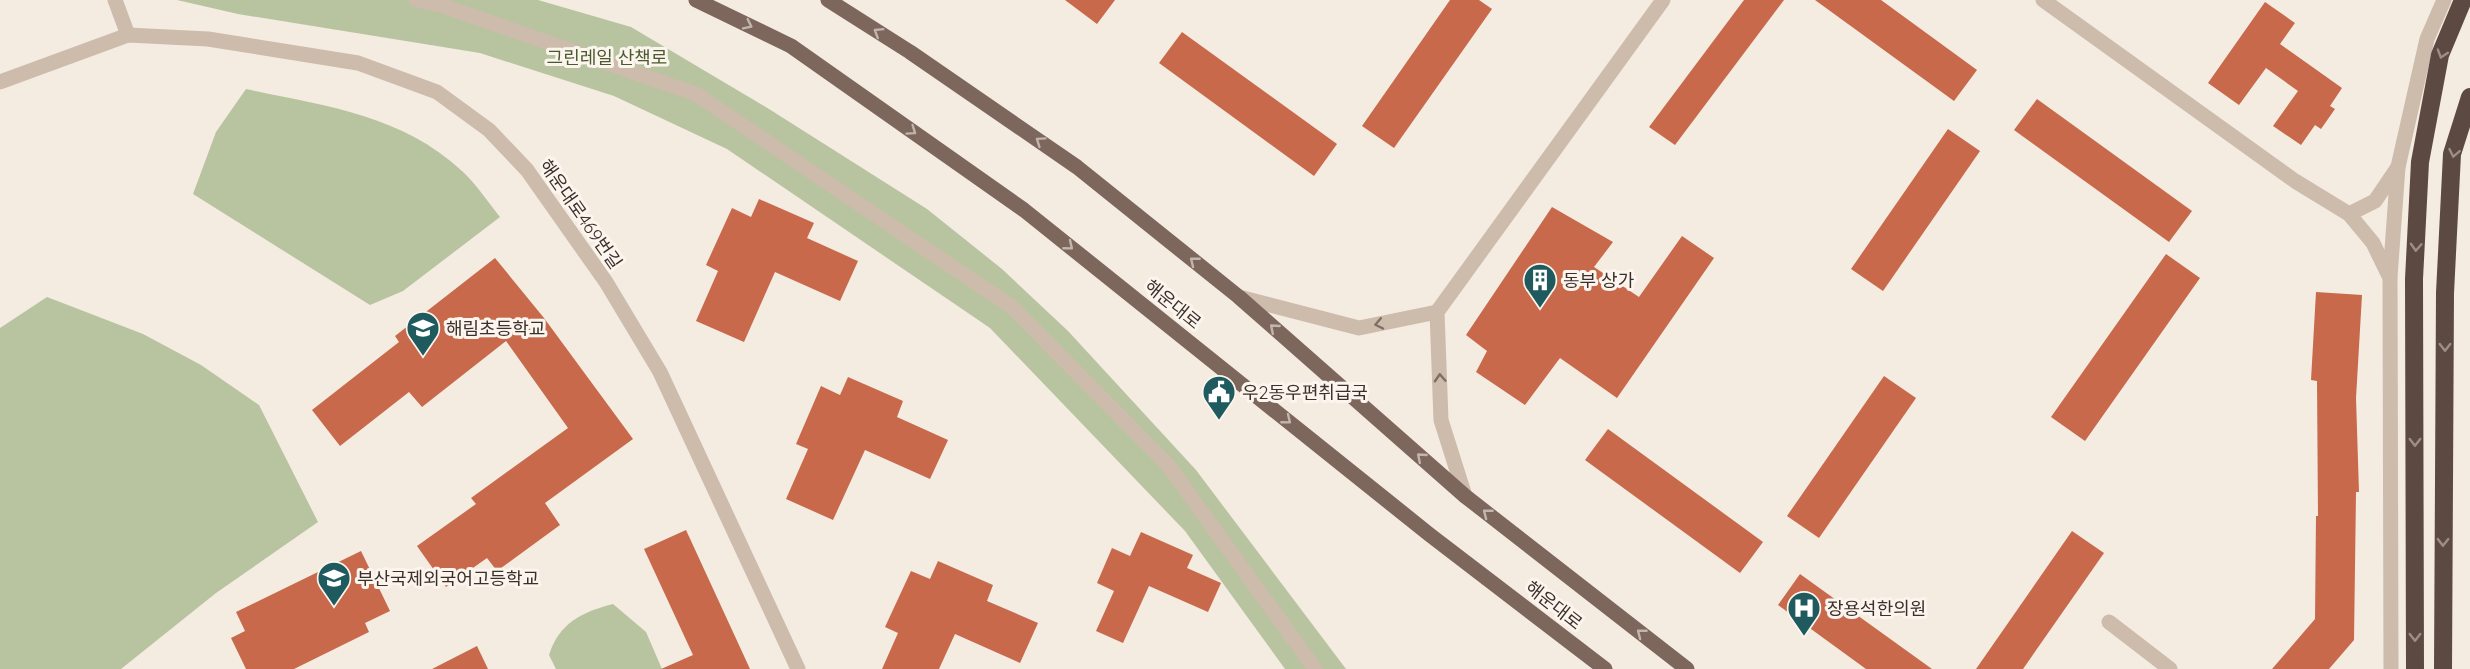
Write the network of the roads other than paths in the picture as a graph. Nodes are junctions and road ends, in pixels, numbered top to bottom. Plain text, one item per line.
1 (115, 0) edge
2 (416, 0) edge
3 (696, 0) edge
4 (828, 0) edge
5 (1663, 0) edge
6 (2043, 0) edge
7 (2444, 0) edge
8 (2463, 0) edge
9 (128, 36) junction
10 (0, 81) edge
11 (2470, 97) edge
12 (2398, 167) junction
13 (2349, 214) junction
14 (2390, 278) junction
15 (1239, 297) junction
16 (1437, 312) junction
17 (1465, 496) junction
18 (2109, 621) dead end
19 (798, 669) edge
20 (1315, 669) edge
21 (1605, 669) edge
22 (1687, 669) edge
23 (2170, 669) edge
24 (2391, 669) edge
25 (2415, 669) edge
26 (2443, 669) edge

1 - 9 street
2 - 20 street
3 -> 21 main road, 해운대로
15 -> 4 main road, 해운대로
5 - 16 street
6 - 13 street
7 - 12 street
8 -> 25 highway
9 - 10 street
9 - 19 street, 해운대로469번길
11 -> 26 highway
12 - 13 street
12 - 14 street
13 - 14 street
14 - 24 street
16 -> 15 street
17 -> 15 main road, 해운대로
17 -> 16 street
22 -> 17 main road, 해운대로
18 - 23 street

